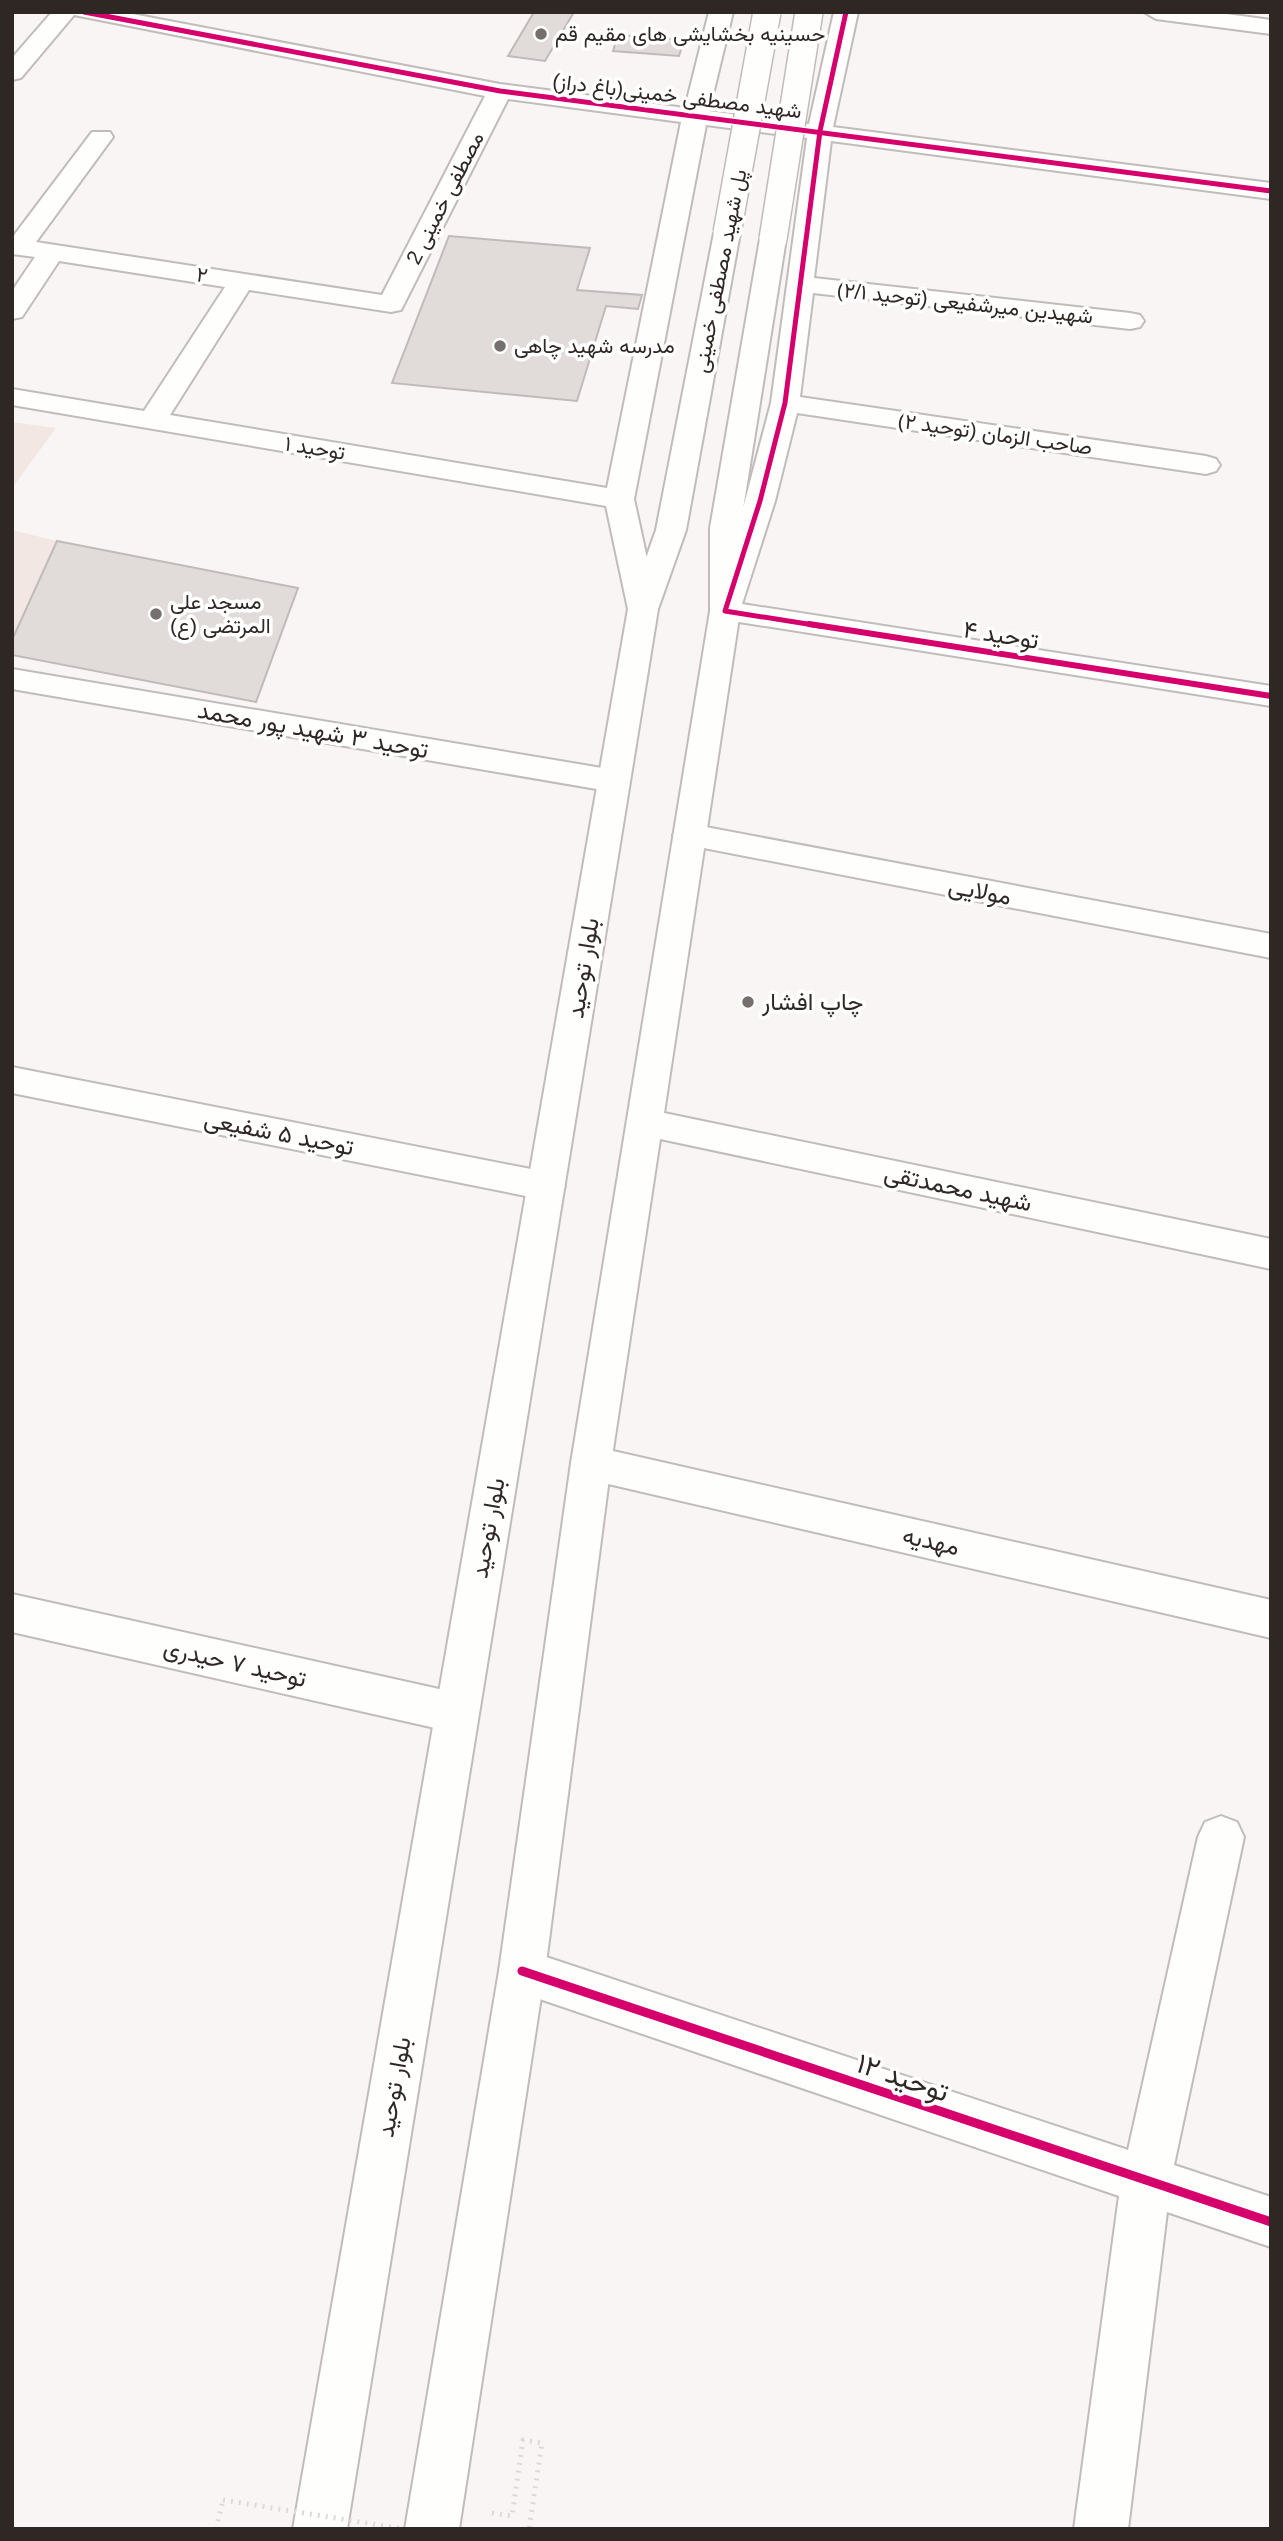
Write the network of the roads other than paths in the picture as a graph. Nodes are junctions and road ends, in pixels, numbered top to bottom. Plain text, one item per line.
1 (65, 12) edge
2 (83, 12) edge
3 (721, 12) edge
4 (767, 12) edge
5 (808, 12) edge
6 (846, 12) edge
7 (1156, 12) edge
8 (1271, 27) edge
9 (12, 73) edge
10 (500, 91) junction
11 (695, 116) junction
12 (821, 131) junction
13 (101, 137) dead end
14 (1271, 191) edge
15 (16, 246) edge
16 (52, 252) junction
17 (242, 281) junction
18 (800, 284) junction
19 (391, 304) joint
20 (12, 310) edge
21 (1130, 321) dead end
22 (12, 397) edge
23 (785, 403) junction
24 (152, 421) junction
25 (1206, 464) dead end
26 (619, 499) junction
27 (671, 530) joint
28 (643, 608) junction
29 (725, 611) junction
30 (12, 680) edge
31 (1271, 696) edge
32 (614, 781) junction
33 (690, 835) junction
34 (1271, 946) edge
35 (12, 1080) edge
36 (645, 1122) junction
37 (546, 1186) junction
38 (1271, 1254) edge
39 (591, 1463) junction
40 (12, 1613) edge
41 (1271, 1619) edge
42 (457, 1713) junction
43 (1221, 1837) dead end
44 (522, 1971) junction
45 (1146, 2181) junction
46 (1271, 2222) edge
47 (320, 2529) edge
48 (432, 2529) edge
49 (1101, 2529) edge

1 - 9 street
2 - 10 street, شهید مصطفی خمینی(باغ دراز)
3 - 11 street
4 - 27 street, پل شهید مصطفی خمینی, bridge
5 - 29 street, پل شهید مصطفی خمینی, bridge
6 - 12 street
7 - 8 street
10 - 11 street, شهید مصطفی خمینی(باغ دراز)
10 - 19 street, مصطفی خمینی 2
11 - 12 street, شهید مصطفی خمینی(باغ دراز)
11 - 26 street
12 - 14 street, شهید مصطفی خمینی(باغ دراز)
12 - 18 street
13 - 15 street
15 - 16 street, ۲
16 - 17 street, ۲
16 - 20 street
17 - 19 street, ۲
17 - 24 street
18 - 21 street, شهیدین میرشفیعی (توحید ۲/۱)
18 - 23 street
22 - 24 street, توحید ۱
23 - 25 street, صاحب الزمان (توحید ۲)
23 - 29 street
24 - 26 street, توحید ۱
26 - 28 street
27 - 28 street, بلوار توحید
28 - 32 street, بلوار توحید
29 - 31 street, توحید ۴
29 - 33 street
30 - 32 street, توحید ۳ شهيد پور محمد
32 - 37 street, بلوار توحید
33 - 34 street, مولایی
33 - 36 street
35 - 37 street, توحید ۵ شفیعی
36 - 38 street, شهید محمدتقی
36 - 39 street
37 - 42 street, بلوار توحید
39 - 41 street, مهدیه
39 - 44 street
40 - 42 street, توحید ۷ حیدری
42 - 47 street, بلوار توحید
43 - 45 street
44 - 45 street, توحید ۱۲
44 - 48 street
45 - 46 street, توحید ۱۲
45 - 49 street

